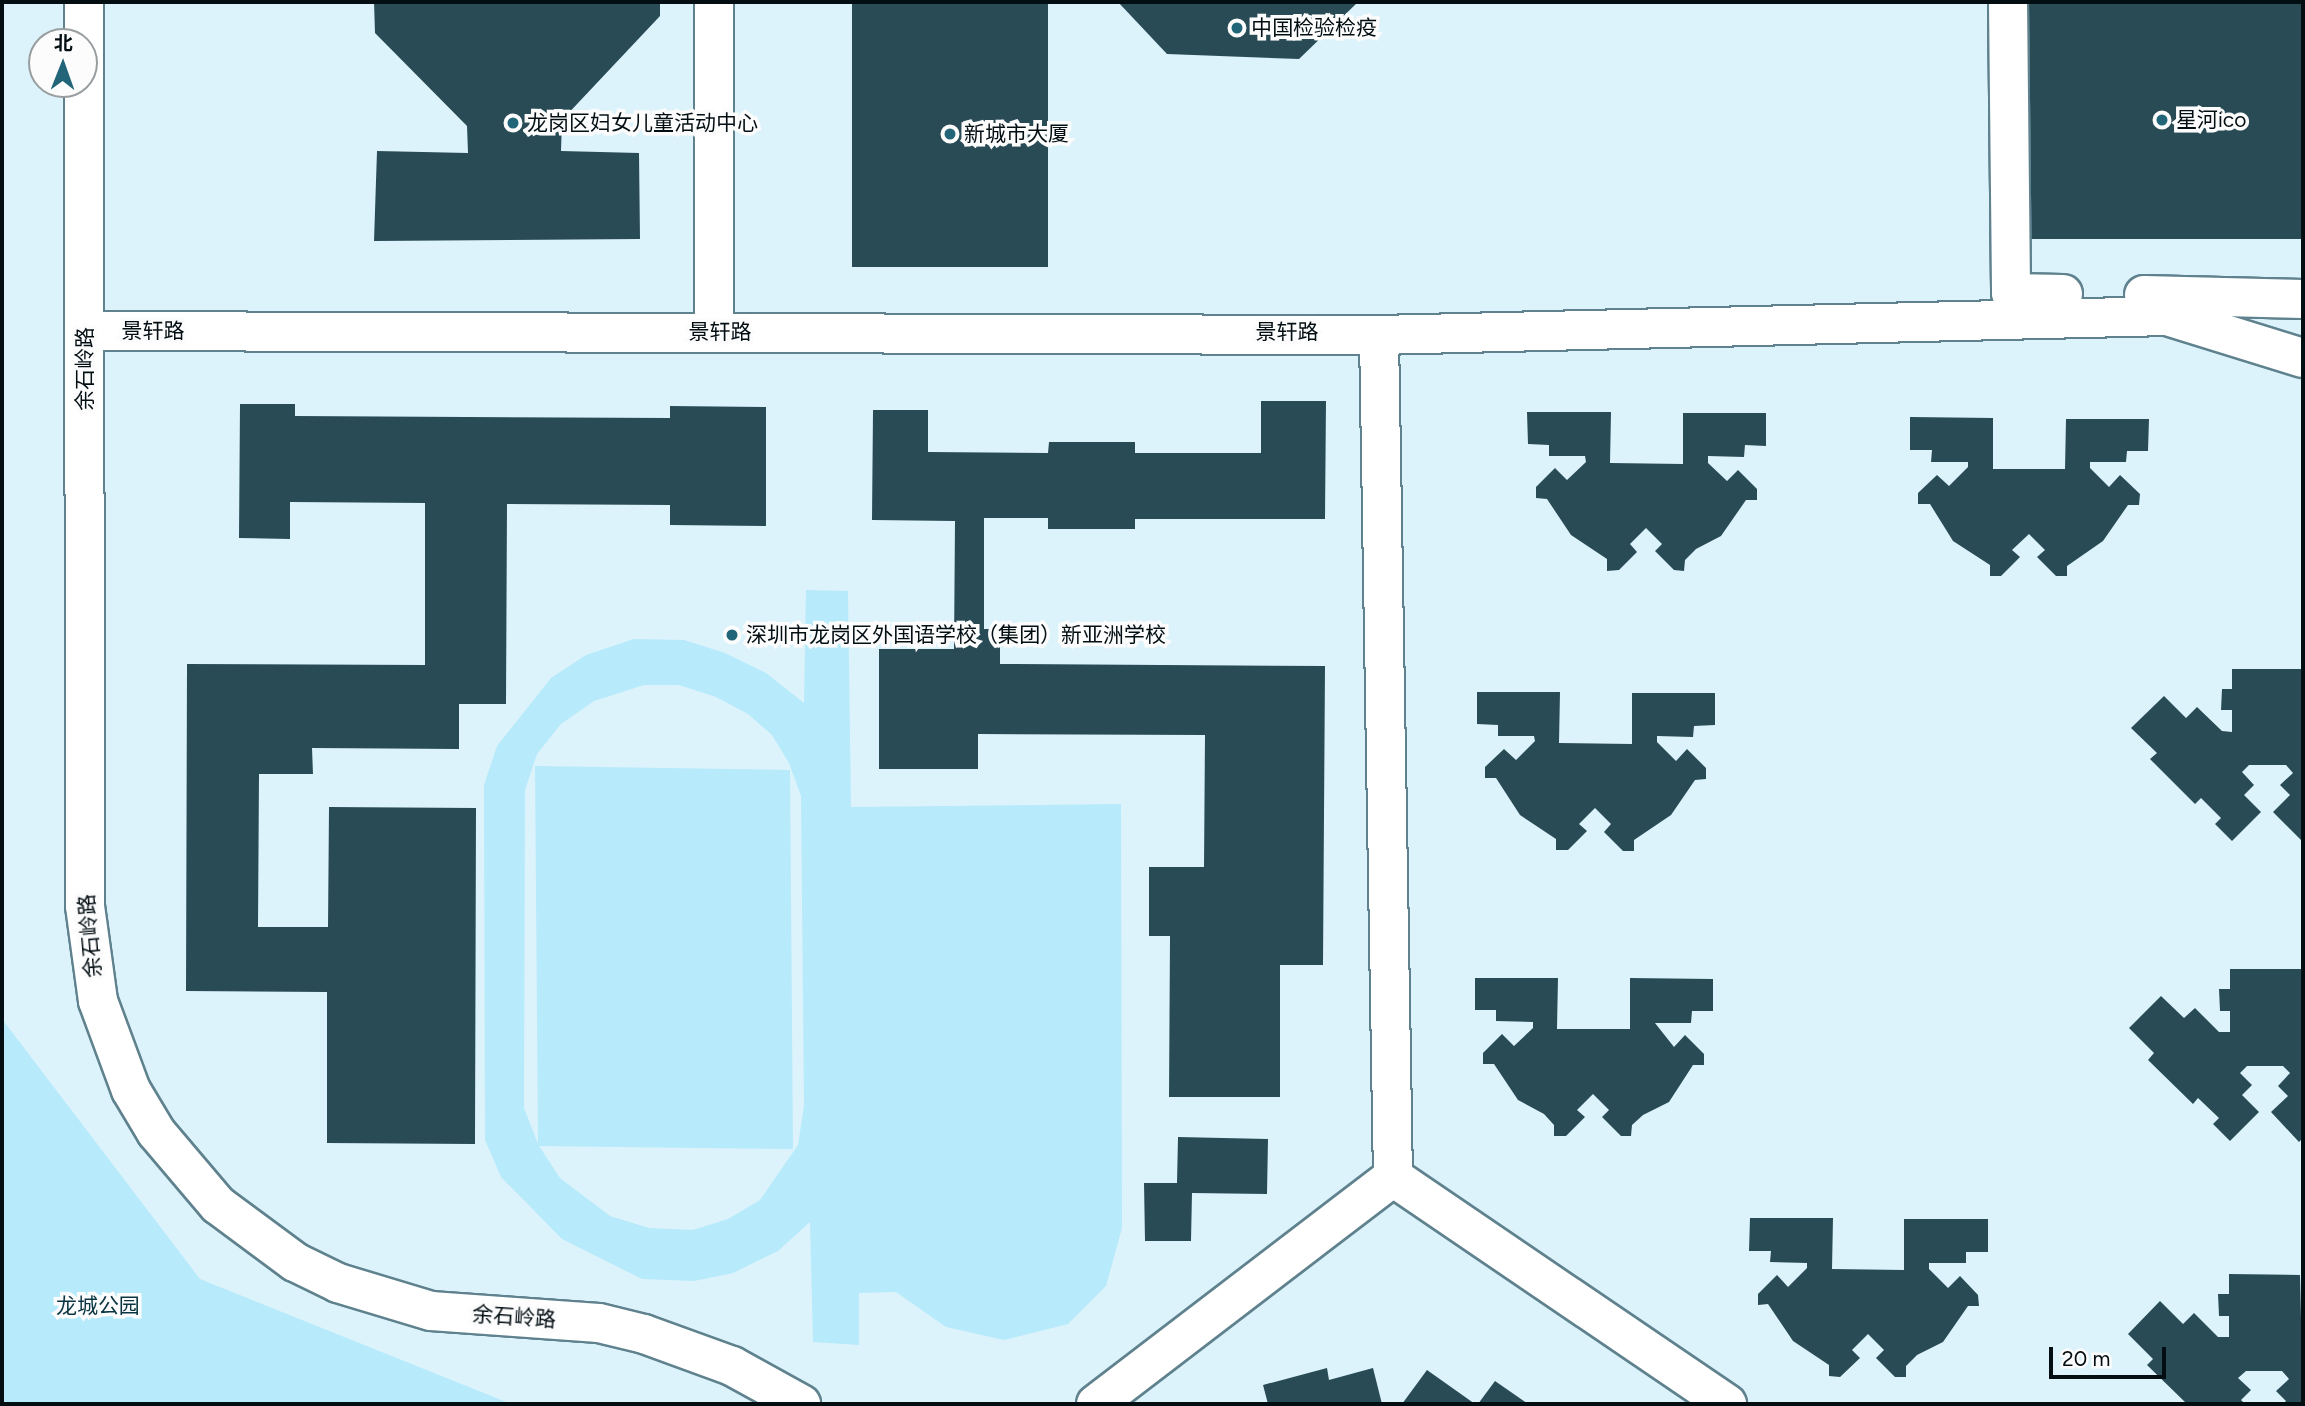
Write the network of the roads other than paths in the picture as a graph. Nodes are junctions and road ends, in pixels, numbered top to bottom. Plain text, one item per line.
1 (85, 2) edge
2 (714, 2) edge
3 (2008, 2) edge
4 (2303, 299) edge
5 (85, 331) junction
6 (714, 332) junction
7 (1367, 333) junction
8 (2303, 358) edge
9 (1393, 1177) junction
10 (801, 1404) edge
11 (1096, 1404) edge
12 (1727, 1404) edge

1 - 5 street, 余石岭路
2 - 6 street
3 - 4 street
5 - 6 street, 景轩路
5 - 10 street, 余石岭路
6 - 7 street, 景轩路
7 - 8 street, 景轩路
7 - 9 street
9 - 11 street
9 - 12 street

